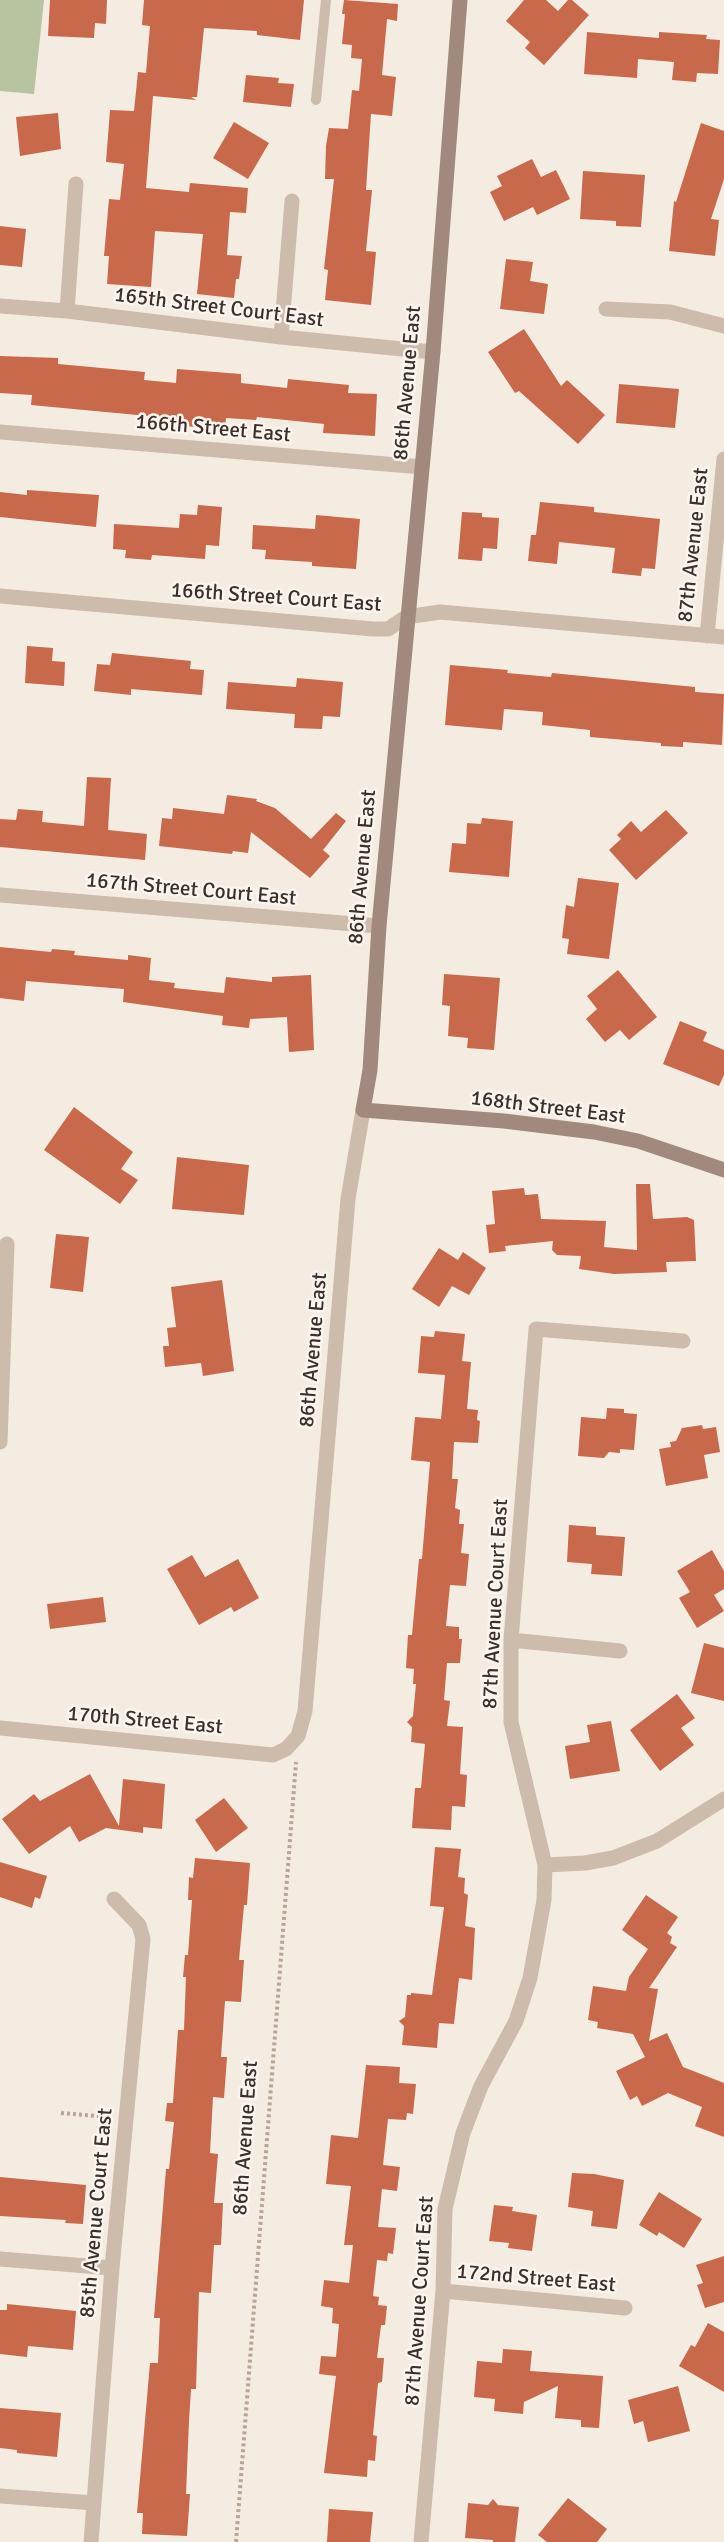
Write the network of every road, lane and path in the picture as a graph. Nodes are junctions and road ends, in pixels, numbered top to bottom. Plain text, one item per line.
1 (326, 0) edge
2 (460, 0) edge
3 (316, 100) dead end
4 (76, 184) dead end
5 (292, 201) dead end
6 (0, 306) edge
7 (606, 309) dead end
8 (67, 311) junction
9 (724, 326) edge
10 (281, 337) junction
11 (433, 352) junction
12 (0, 432) edge
13 (724, 459) edge
14 (422, 467) junction
15 (0, 596) edge
16 (406, 617) junction
17 (707, 636) junction
18 (724, 638) edge
19 (0, 895) edge
20 (379, 926) junction
21 (363, 1110) junction
22 (724, 1170) edge
23 (7, 1244) dead end
24 (683, 1341) dead end
25 (1, 1390) edge
26 (0, 1442) edge
27 (511, 1640) junction
28 (620, 1651) dead end
29 (0, 1728) edge
30 (298, 1736) junction
31 (286, 1749) joint
32 (724, 1799) edge
33 (545, 1865) junction
34 (114, 1899) dead end
35 (61, 2113) dead end
36 (109, 2117) dead end
37 (0, 2259) edge
38 (112, 2268) junction
39 (443, 2291) junction
40 (625, 2308) dead end
41 (0, 2496) edge
42 (94, 2503) junction
43 (90, 2542) edge
44 (236, 2542) edge
45 (421, 2542) edge

1 - 3 lane
2 - 11 street, 86th Avenue East
4 - 8 street
5 - 10 street
6 - 8 street, 165th Street Court East
7 - 9 street
8 - 10 street, 165th Street Court East
10 - 11 street, 165th Street Court East
11 - 14 street, 86th Avenue East
12 - 14 street, 166th Street East
13 - 17 street, 87th Avenue East
14 - 16 street, 86th Avenue East
15 - 16 street, 166th Street Court East
16 - 17 street, 166th Street Court East
16 - 20 street, 86th Avenue East
17 - 18 street, 166th Street Court East
19 - 20 street, 167th Street Court East
20 - 21 street, 86th Avenue East
21 - 22 street, 168th Street East
21 - 30 street, 86th Avenue East
23 - 25 street
24 - 27 street, 87th Avenue Court East
25 - 26 street
27 - 28 street
27 - 33 street, 87th Avenue Court East
29 - 31 street, 170th Street East
30 - 31 street, 86th Avenue East
30 - 44 path, 86th Avenue East
32 - 33 street
33 - 39 street, 87th Avenue Court East
34 - 38 street, 85th Avenue Court East
35 - 36 path
37 - 38 street
38 - 42 street, 85th Avenue Court East
39 - 40 street, 172nd Street East
39 - 45 street, 87th Avenue Court East
41 - 42 street
42 - 43 street, 85th Avenue Court East

